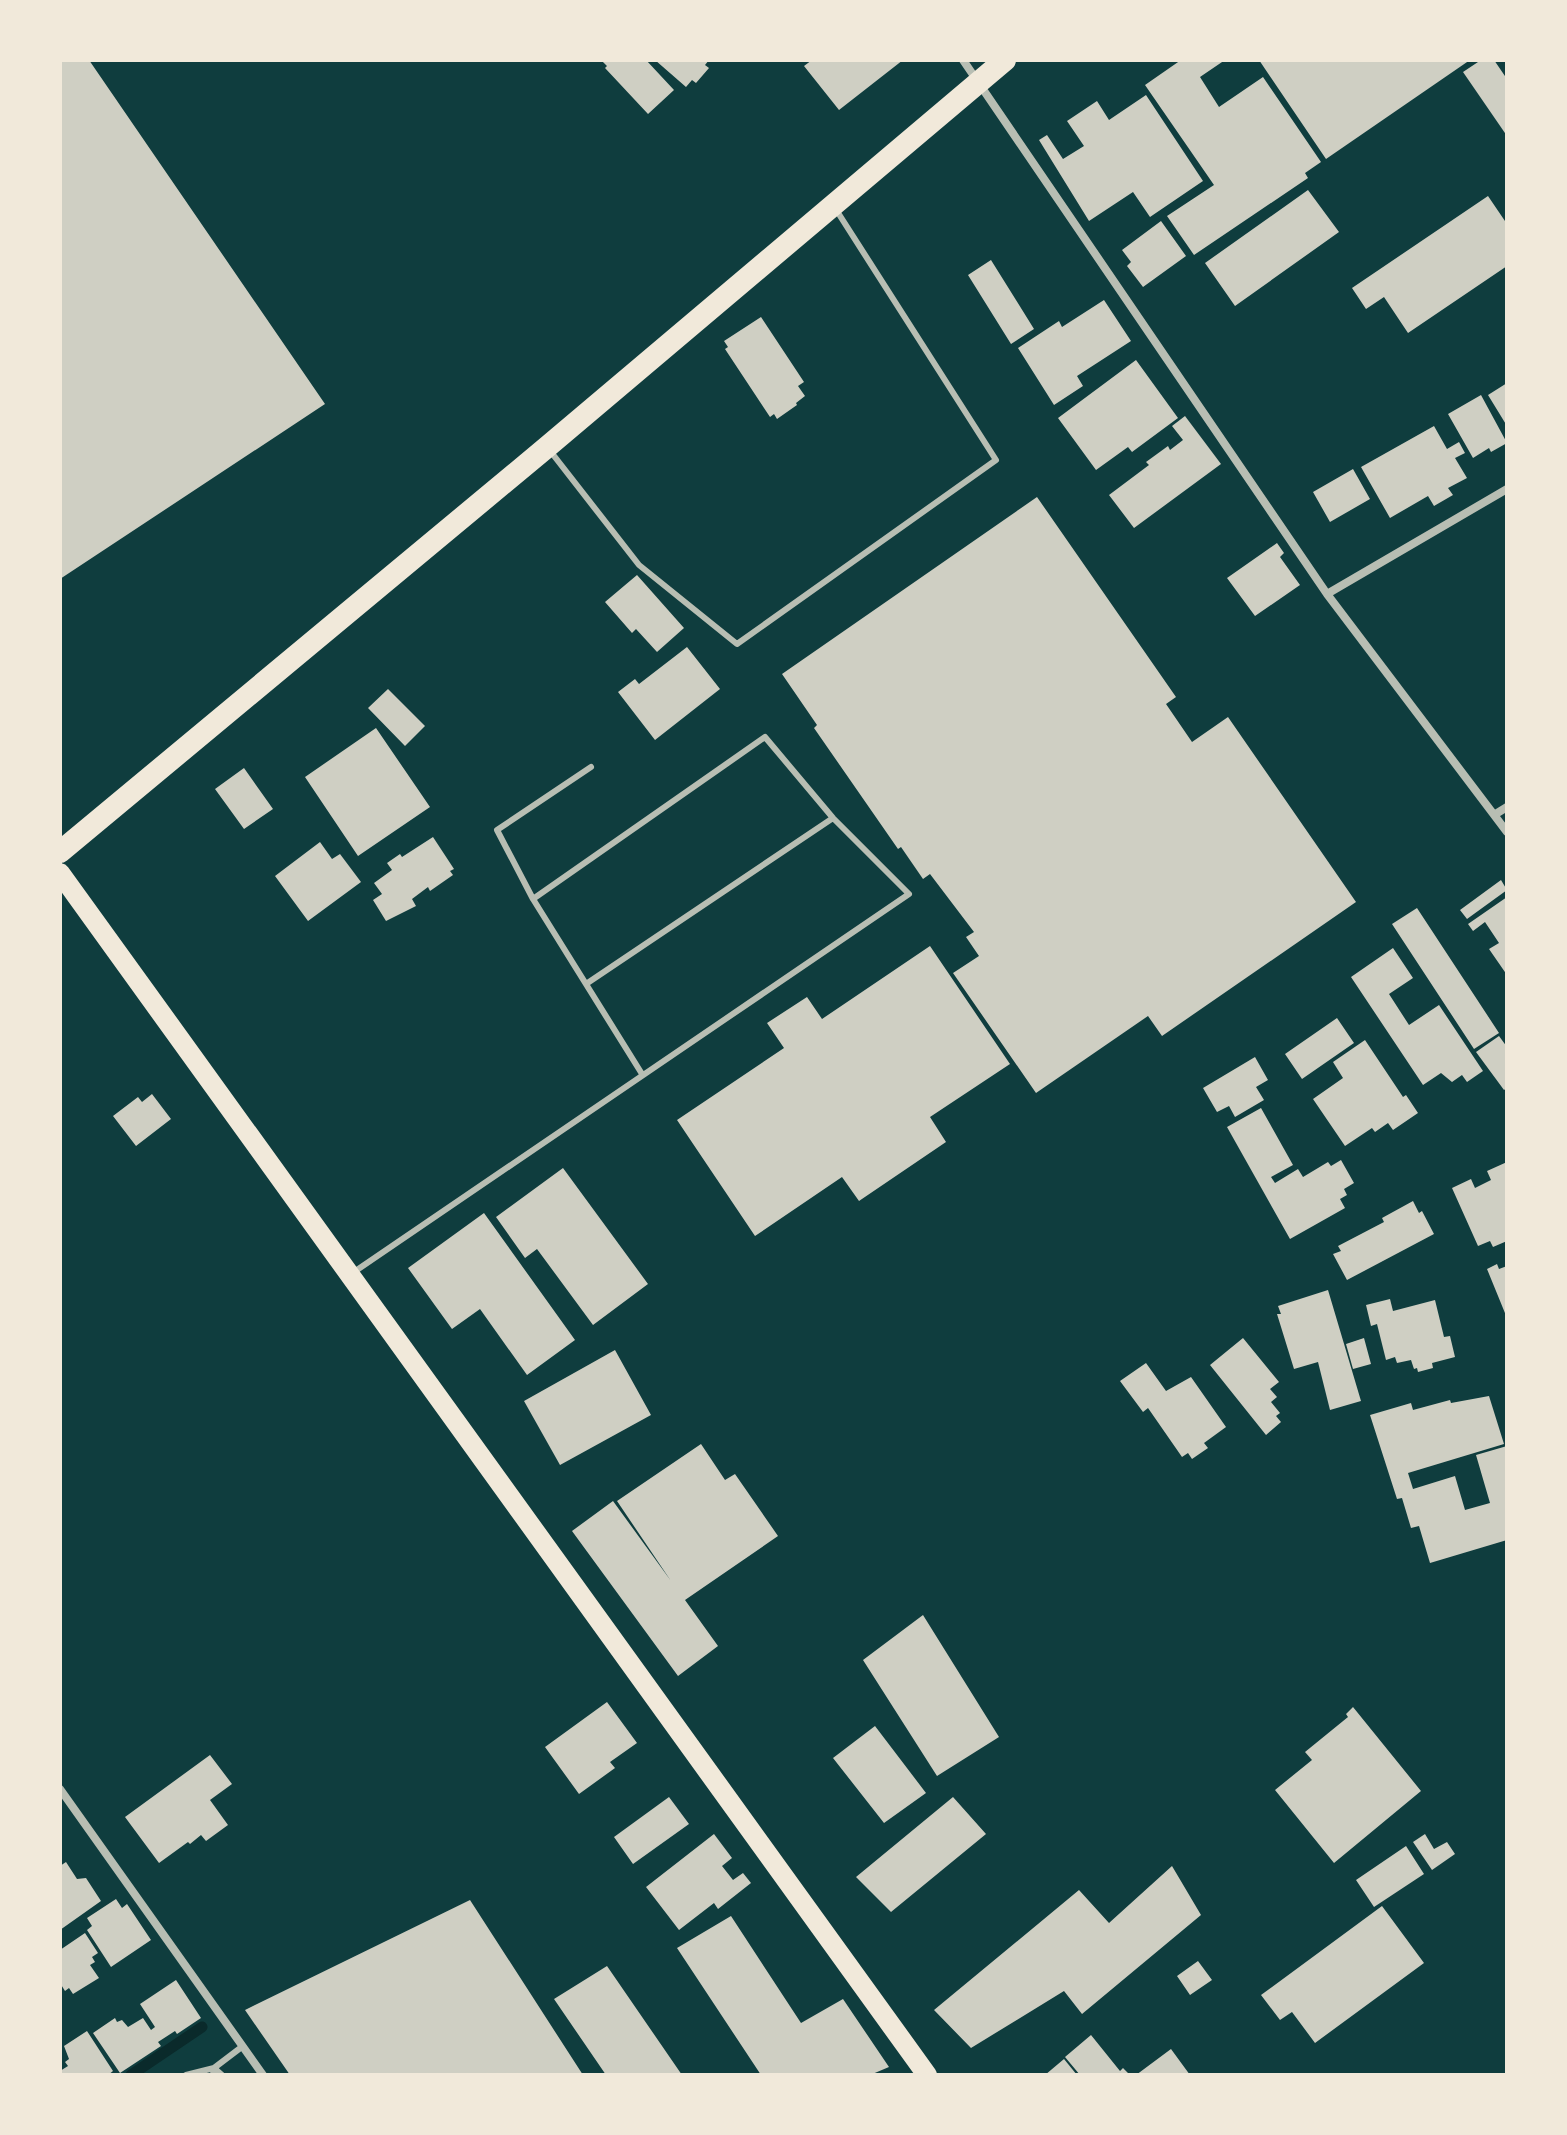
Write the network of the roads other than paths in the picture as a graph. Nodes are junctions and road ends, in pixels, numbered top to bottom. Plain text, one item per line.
1 (963, 60) edge
2 (1005, 60) edge
3 (979, 82) junction
4 (833, 205) junction
5 (547, 447) junction
6 (1507, 489) edge
7 (1327, 594) junction
8 (591, 767) dead end
9 (1507, 807) edge
10 (1494, 815) junction
11 (833, 818) junction
12 (1507, 832) edge
13 (60, 852) edge
14 (60, 873) edge
15 (533, 899) junction
16 (586, 984) junction
17 (642, 1074) junction
18 (350, 1275) junction
19 (60, 1789) edge
20 (243, 2046) junction
21 (213, 2072) edge
22 (186, 2075) edge
23 (222, 2075) edge
24 (263, 2075) edge
25 (927, 2075) edge

1 - 3 street
2 - 3 highway
3 - 4 highway
3 - 7 street
4 - 5 highway
4 - 5 lane
5 - 13 highway
6 - 7 street
7 - 10 street
8 - 15 lane
9 - 10 street
10 - 12 street
11 - 15 lane
11 - 16 lane
11 - 17 lane
14 - 18 main road
15 - 16 lane
16 - 17 lane
17 - 18 lane
18 - 25 main road
19 - 20 street
20 - 21 lane
20 - 24 street
21 - 22 lane
21 - 23 lane

